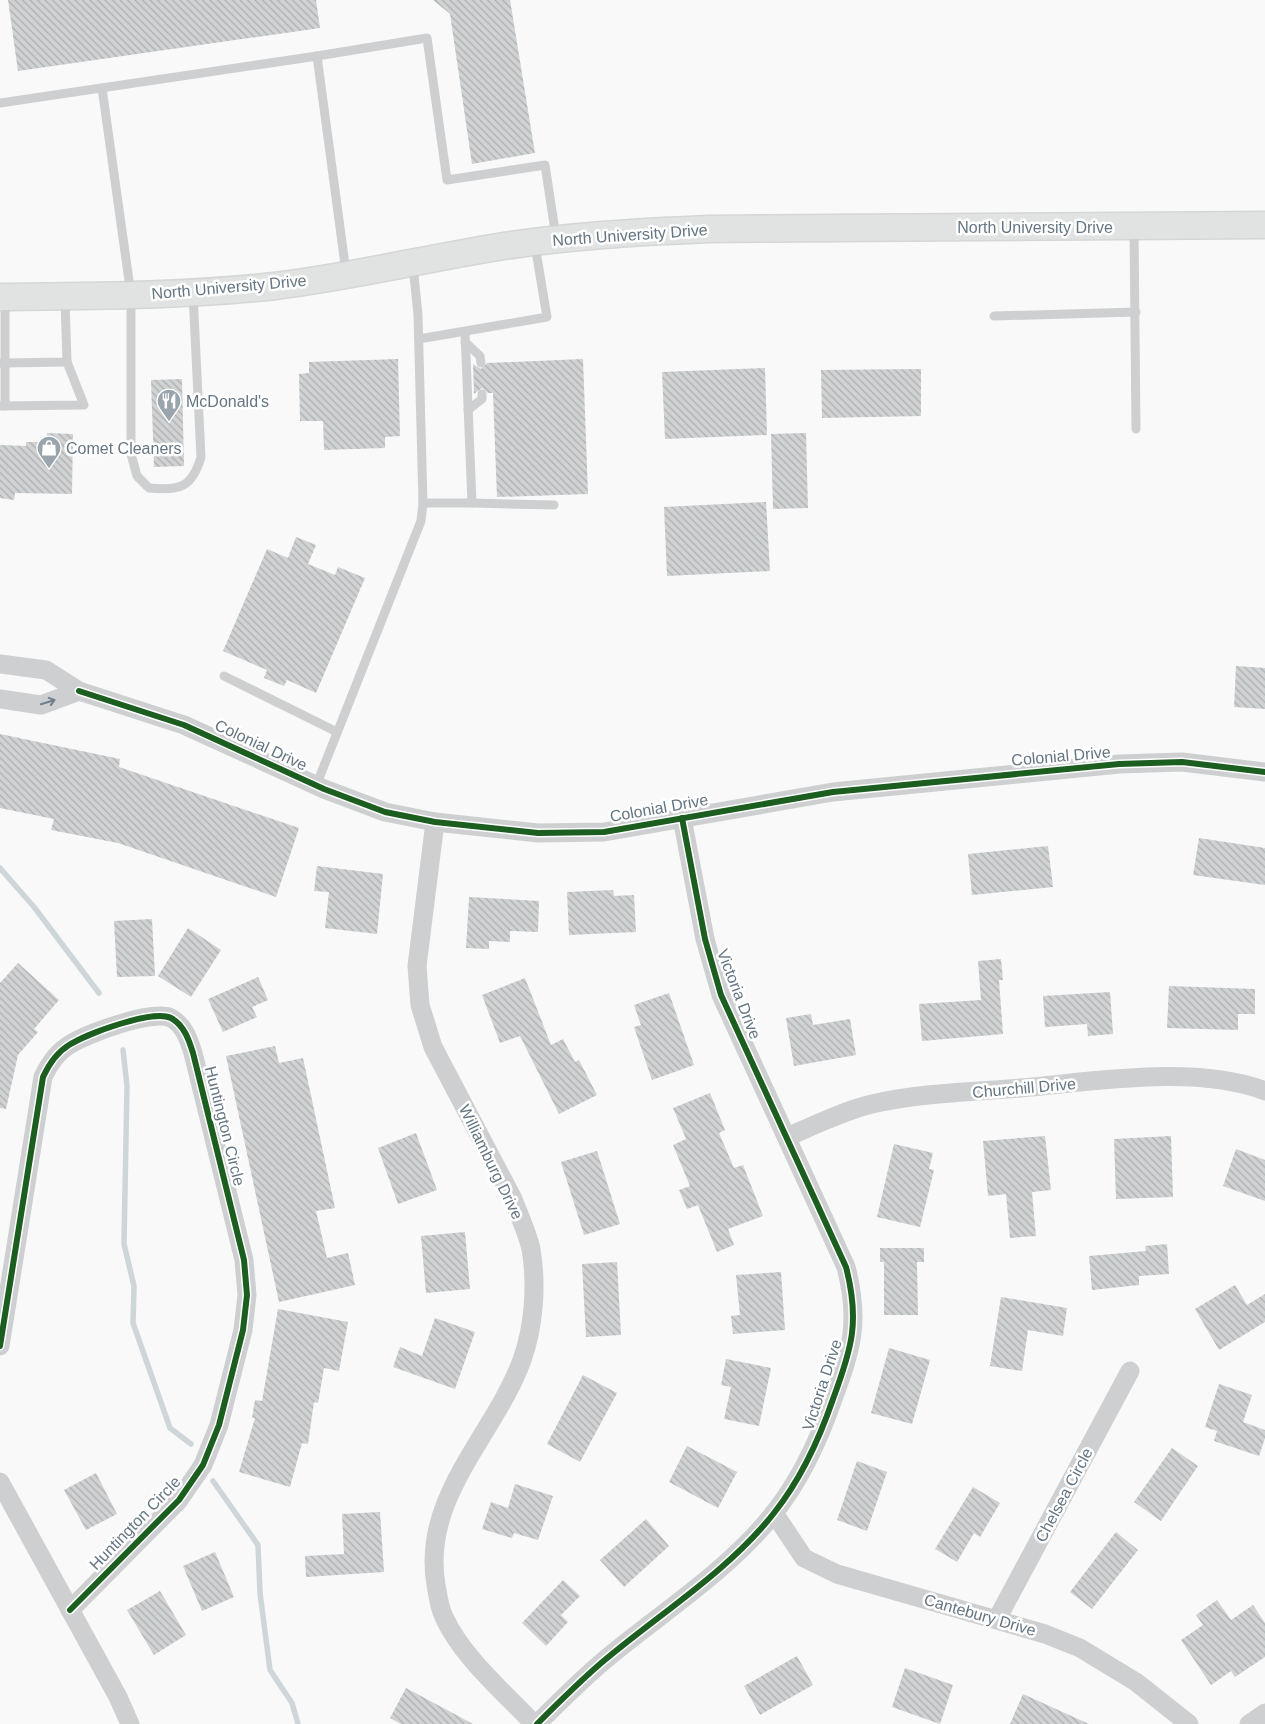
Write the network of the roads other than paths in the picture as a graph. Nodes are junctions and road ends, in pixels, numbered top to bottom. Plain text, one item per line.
1 (317, 56) junction
2 (102, 88) junction
3 (0, 103) edge
4 (1265, 225) edge
5 (1134, 226) junction
6 (545, 241) junction
7 (412, 263) junction
8 (347, 274) junction
9 (193, 292) junction
10 (130, 295) junction
11 (65, 296) junction
12 (2, 297) edge
13 (1136, 312) junction
14 (994, 316) dead end
15 (465, 332) junction
16 (419, 339) junction
17 (465, 342) junction
18 (67, 362) junction
19 (3, 363) edge
20 (481, 363) dead end
21 (482, 394) dead end
22 (3, 406) edge
23 (468, 410) junction
24 (1136, 429) dead end
25 (472, 502) junction
26 (422, 503) junction
27 (554, 505) dead end
28 (0, 664) edge
29 (224, 676) dead end
30 (79, 692) junction
31 (0, 699) edge
32 (337, 732) junction
33 (1265, 772) edge
34 (316, 786) junction
35 (682, 818) junction
36 (435, 822) junction
37 (1265, 1091) edge
38 (787, 1137) junction
39 (0, 1346) edge
40 (1130, 1371) dead end
41 (0, 1482) edge
42 (774, 1514) junction
43 (70, 1610) junction
44 (997, 1619) junction
45 (1265, 1713) edge
46 (130, 1724) edge
47 (535, 1724) edge
48 (1189, 1724) edge
49 (1249, 1724) edge

1 - 2 lane
1 - 6 lane
1 - 8 lane
2 - 3 lane
2 - 10 lane
4 - 5 main road, North University Drive
5 - 6 main road, North University Drive
5 - 13 lane
6 - 7 main road, North University Drive
6 - 15 lane
7 - 8 main road, North University Drive
7 - 16 lane
8 - 9 main road, North University Drive
9 - 10 main road, North University Drive
9 - 10 lane
10 - 11 main road, North University Drive
11 - 12 main road, North University Drive
11 - 18 lane
12 - 19 lane
13 - 14 lane
13 - 24 lane
15 - 16 lane
15 - 17 lane
16 - 26 lane
17 - 20 lane
17 - 23 lane
18 - 19 lane
18 - 22 lane
19 - 22 lane
21 - 23 lane
23 - 25 lane
25 - 26 lane
25 - 27 lane
26 - 32 lane
28 - 30 street, Colonial Drive
29 - 32 lane
31 -> 30 street
30 - 34 street, Colonial Drive
32 - 34 lane
33 - 35 street, Colonial Drive
34 - 36 street, Colonial Drive
35 - 36 street, Colonial Drive
35 - 38 street, Victoria Drive
36 - 47 street, Williamburg Drive
37 - 38 street, Churchill Drive
38 - 42 street, Victoria Drive
39 - 43 street, Huntington Circle
40 - 44 street, Chelsea Circle
41 - 43 street
42 - 44 street, Cantebury Drive
42 - 47 street, Victoria Drive
43 - 46 street
44 - 48 street, Cantebury Drive
45 - 49 street

